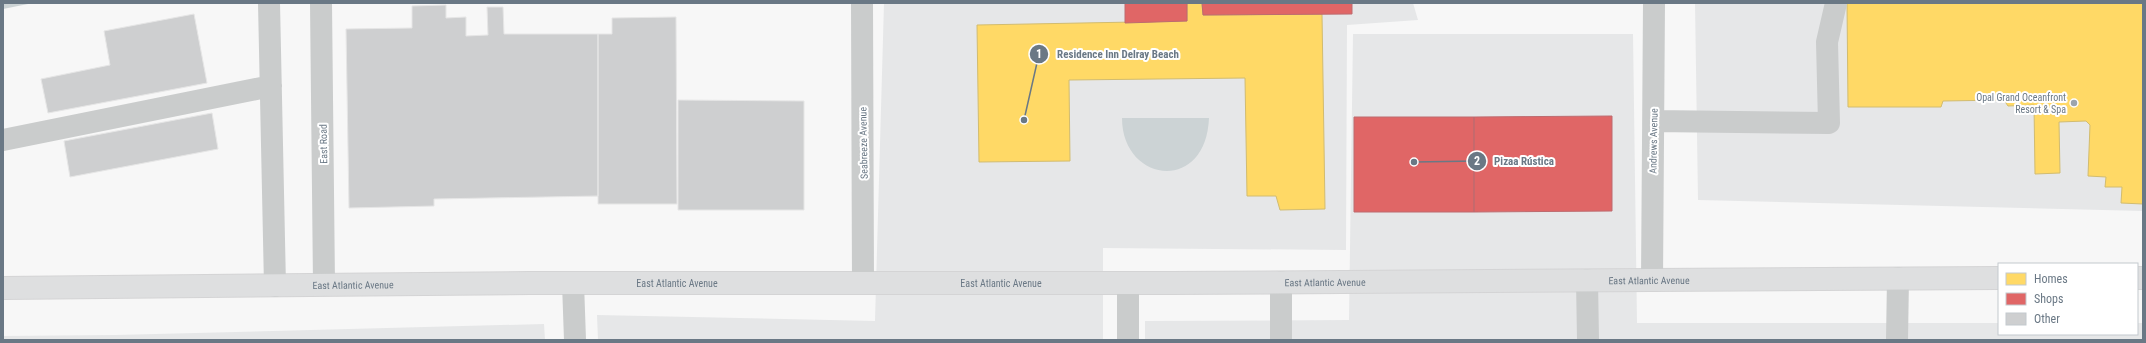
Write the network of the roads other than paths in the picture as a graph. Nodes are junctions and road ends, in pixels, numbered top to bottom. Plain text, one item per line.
1 (269, 3) edge
2 (321, 3) edge
3 (862, 3) edge
4 (1654, 3) edge
5 (1836, 3) edge
6 (271, 86) junction
7 (1654, 121) junction
8 (3, 140) edge
9 (1898, 278) junction
10 (1998, 278) edge
11 (1587, 280) junction
12 (1652, 280) junction
13 (1281, 282) junction
14 (573, 283) junction
15 (863, 283) junction
16 (1128, 283) junction
17 (324, 285) junction
18 (275, 286) junction
19 (3, 288) edge
20 (575, 340) edge
21 (1128, 340) edge
22 (1281, 340) edge
23 (1588, 340) edge
24 (1897, 340) edge

1 - 6 street
2 - 17 street, East Road
3 - 15 street, Seabreeze Avenue
4 - 7 street, Andrews Avenue
5 - 7 street
6 - 8 street
6 - 18 street
7 - 12 street, Andrews Avenue
9 - 10 main road, East Atlantic Avenue
9 - 12 main road, East Atlantic Avenue
9 - 24 street
11 - 12 main road, East Atlantic Avenue
11 - 13 main road, East Atlantic Avenue
11 - 23 street
13 - 16 main road, East Atlantic Avenue
13 - 22 street
14 - 15 main road, East Atlantic Avenue
14 - 17 main road, East Atlantic Avenue
14 - 20 street
15 - 16 main road, East Atlantic Avenue
16 - 21 street
17 - 18 main road, East Atlantic Avenue
18 - 19 main road, East Atlantic Avenue

